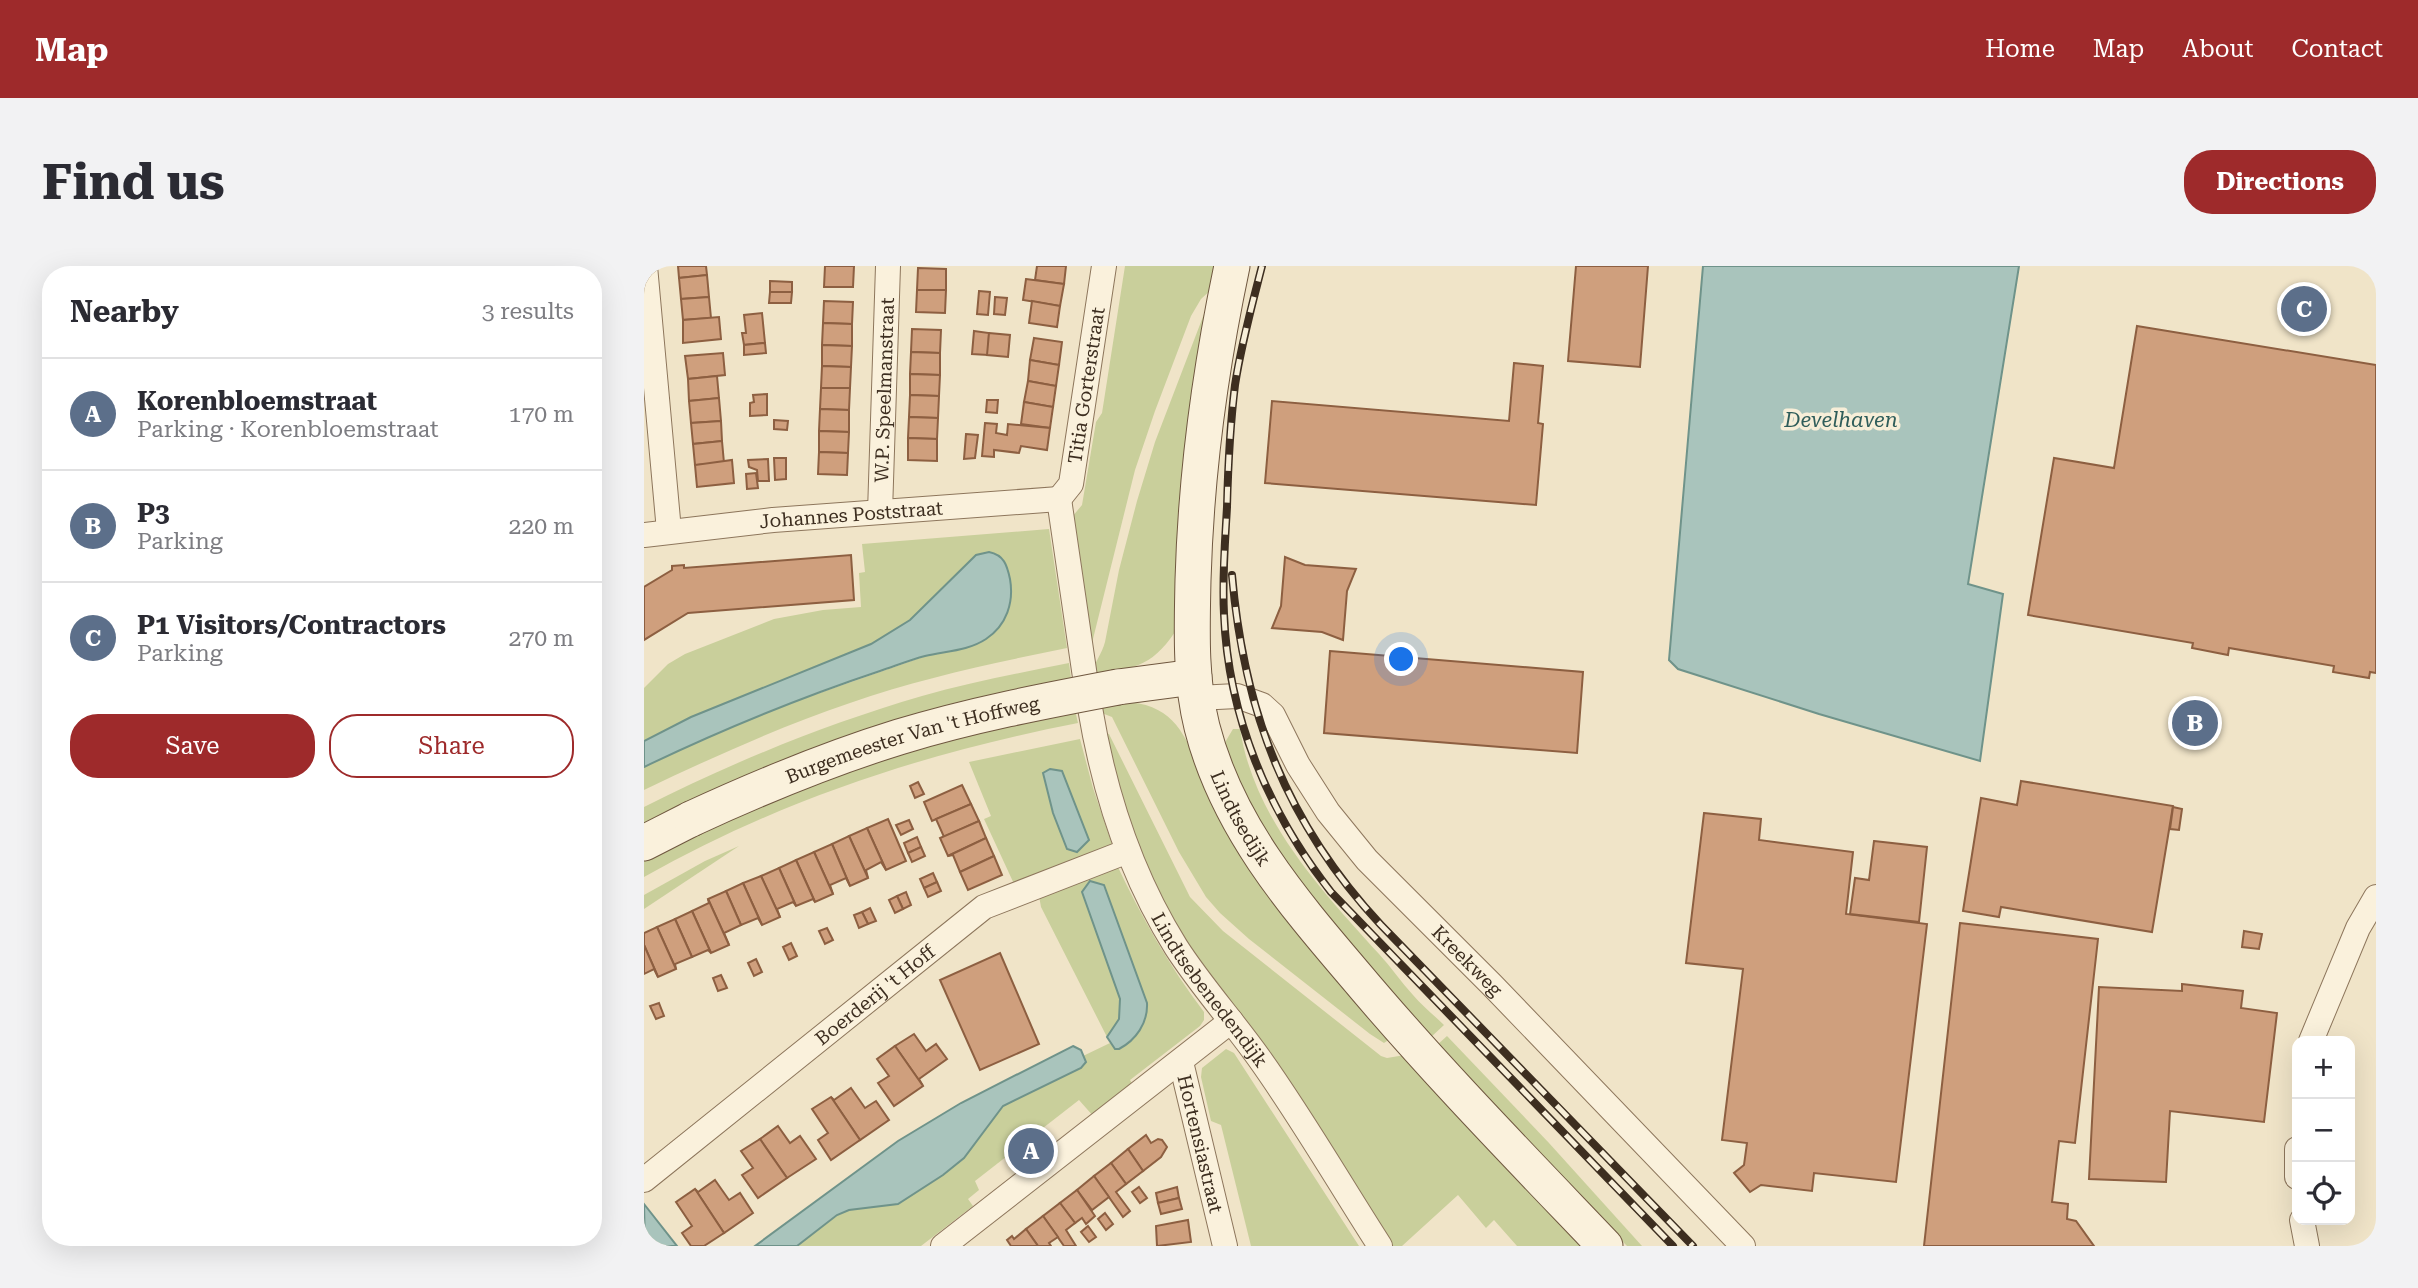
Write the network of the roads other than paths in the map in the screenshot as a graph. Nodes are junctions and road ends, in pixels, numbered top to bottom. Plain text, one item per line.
1 (645, 266) edge
2 (888, 266) edge
3 (1104, 266) edge
4 (1232, 266) edge
5 (646, 309) edge
6 (1059, 499) junction
7 (880, 512) junction
8 (670, 531) junction
9 (644, 535) edge
10 (1102, 682) junction
11 (1195, 687) junction
12 (1090, 708) dead end
13 (644, 843) edge
14 (1128, 851) junction
15 (2376, 897) edge
16 (1231, 1021) junction
17 (2313, 1036) edge
18 (1181, 1062) junction
19 (644, 1180) edge
20 (2303, 1225) edge
21 (943, 1246) edge
22 (1225, 1246) edge
23 (1380, 1246) edge
24 (1605, 1246) edge
25 (1743, 1246) edge
26 (2306, 1246) edge

1 - 5 street
2 - 7 street, W.P. Speelmanstraat
3 - 6 street, Titia Gorterstraat
4 - 11 main road, Lindtsedijk
5 - 8 street
6 - 7 street, Johannes Poststraat
6 - 10 street
7 - 8 street, Johannes Poststraat
8 - 9 street, Johannes Poststraat
10 - 11 main road, Burgemeester Van 't Hoffweg
10 - 13 main road, Burgemeester Van 't Hoffweg, bridge
11 - 24 main road, Lindtsedijk
11 - 25 street, Kreekweg
12 - 14 street, Lindtsebenedendijk
14 - 16 street, Lindtsebenedendijk
14 - 19 street, Boerderij 't Hoff
15 - 17 street
16 - 18 street, Hortensiastraat
16 - 23 street, Lindtsebenedendijk
18 - 21 street
18 - 22 street, Hortensiastraat
20 - 26 street

